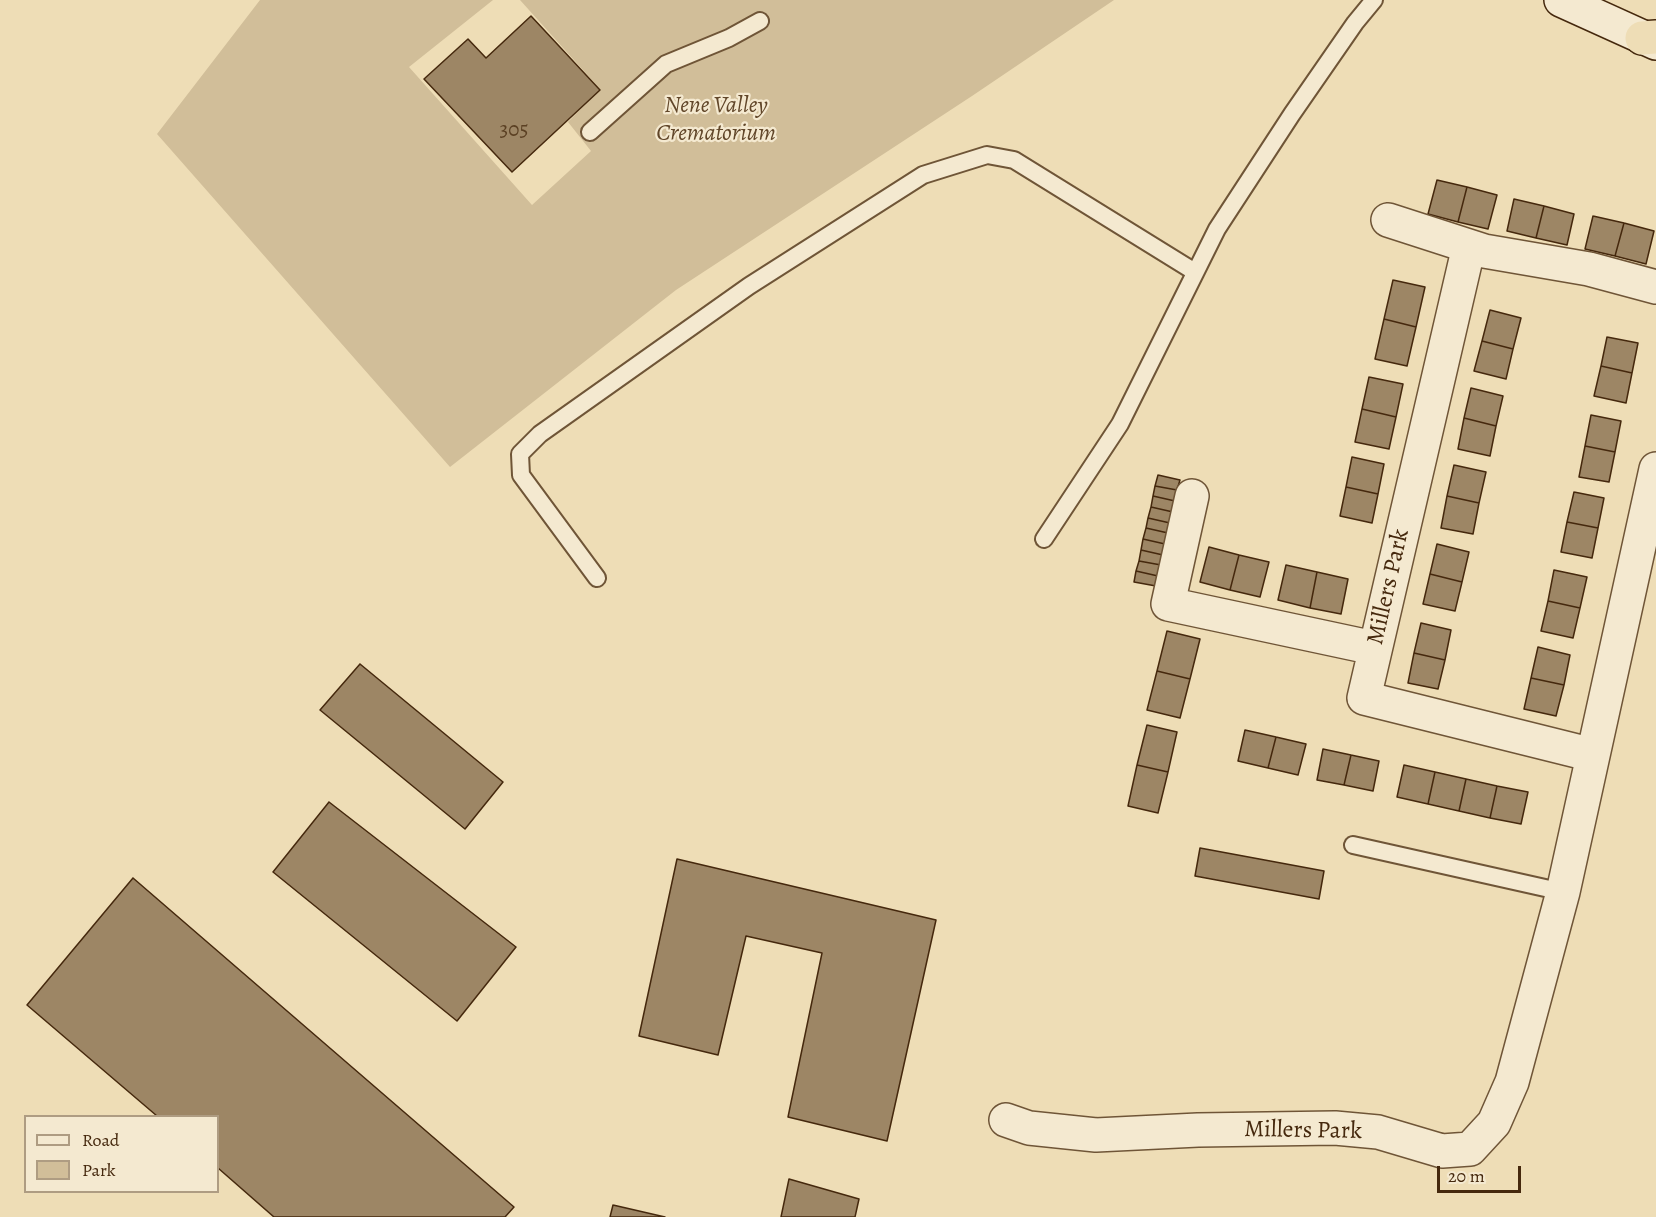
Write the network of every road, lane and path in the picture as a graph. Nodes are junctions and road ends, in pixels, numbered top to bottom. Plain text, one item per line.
1 (1374, 0) edge
2 (1561, 0) edge
3 (759, 21) dead end
4 (1652, 39) edge
5 (590, 132) dead end
6 (1388, 220) dead end
7 (1469, 246) junction
8 (1195, 272) junction
9 (1656, 287) edge
10 (1656, 469) edge
11 (1192, 496) dead end
12 (1044, 539) dead end
13 (597, 578) dead end
14 (1374, 648) junction
15 (1593, 755) junction
16 (1353, 845) dead end
17 (1563, 892) junction
18 (1006, 1120) dead end

1 - 8 lane
2 - 4 street
3 - 5 lane
6 - 7 street
7 - 9 street
7 - 14 street, Millers Park
8 - 12 lane
8 - 13 lane
10 - 15 street, Millers Park
11 - 14 street
14 - 15 street, Millers Park
15 - 17 street, Millers Park
16 - 17 lane
17 - 18 street, Millers Park

